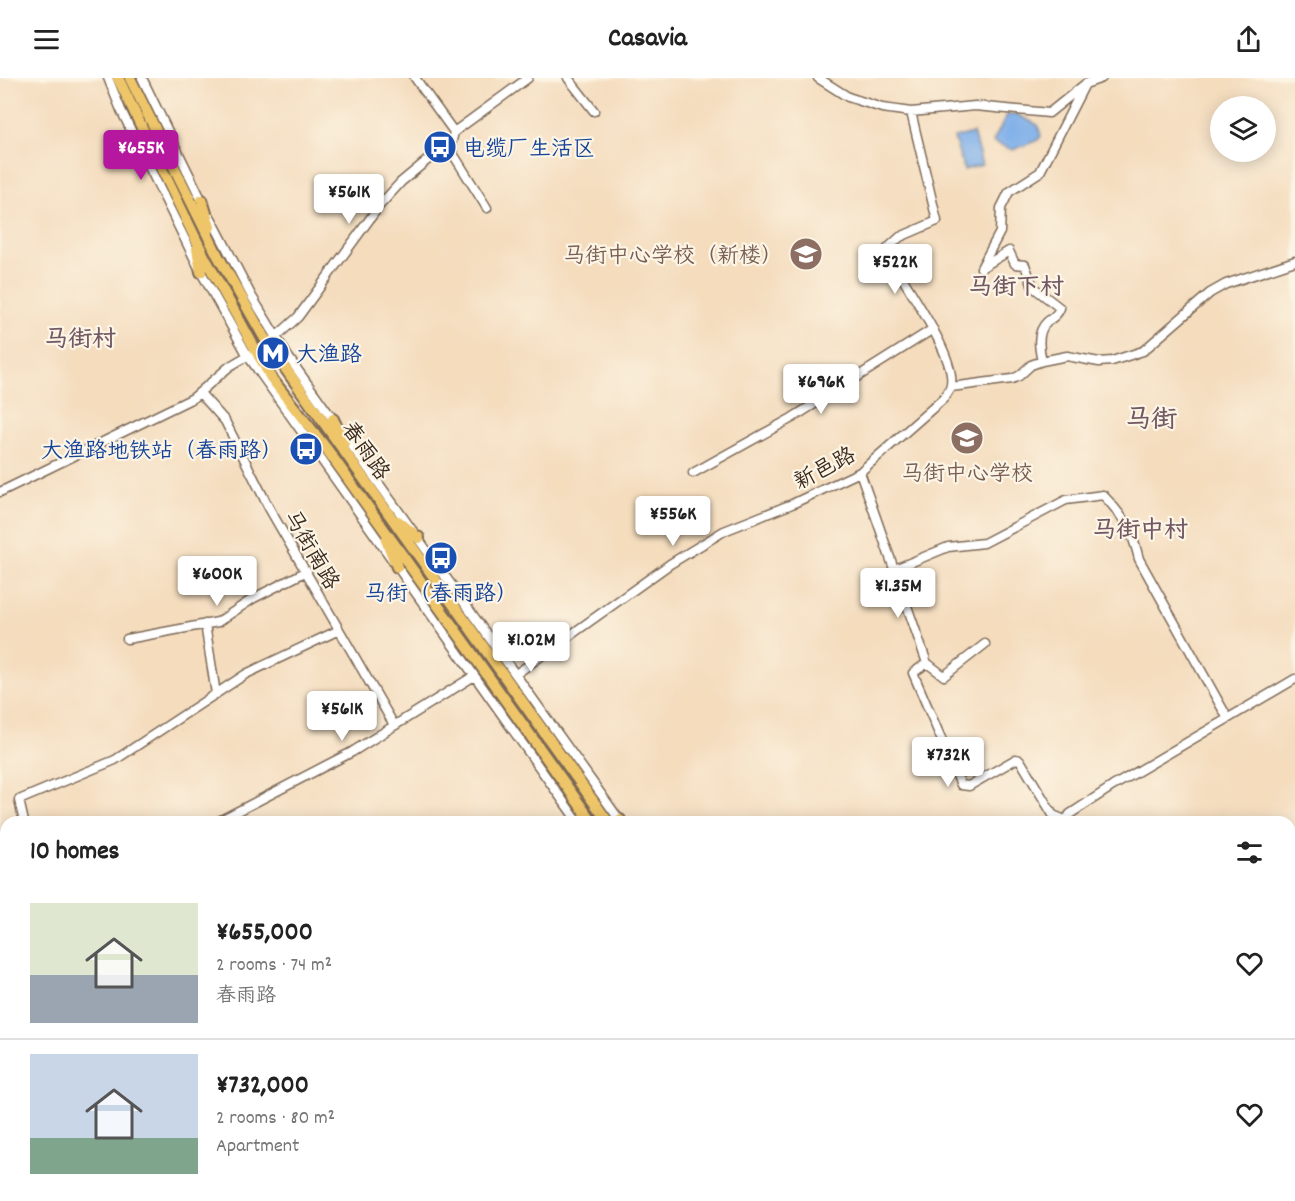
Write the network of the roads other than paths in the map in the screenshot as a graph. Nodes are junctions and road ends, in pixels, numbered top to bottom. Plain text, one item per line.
1 (108, 78) edge
2 (116, 78) edge
3 (130, 78) edge
4 (142, 78) edge
5 (415, 78) edge
6 (528, 78) edge
7 (568, 78) edge
8 (818, 78) edge
9 (1102, 78) edge
10 (1085, 84) junction
11 (594, 111) dead end
12 (911, 112) junction
13 (454, 132) junction
14 (450, 149) junction
15 (202, 200) junction
16 (487, 208) dead end
17 (194, 234) junction
18 (219, 256) junction
19 (1295, 261) edge
20 (201, 272) junction
21 (933, 329) junction
22 (272, 341) junction
23 (252, 354) junction
24 (1042, 361) junction
25 (262, 378) junction
26 (951, 387) junction
27 (200, 393) junction
28 (299, 416) junction
29 (333, 419) junction
30 (353, 465) junction
31 (860, 472) junction
32 (693, 473) dead end
33 (0, 492) edge
34 (386, 511) junction
35 (378, 521) junction
36 (419, 538) junction
37 (397, 567) junction
38 (895, 569) junction
39 (307, 571) junction
40 (205, 624) junction
41 (339, 630) junction
42 (128, 639) dead end
43 (985, 644) dead end
44 (927, 663) junction
45 (516, 674) junction
46 (474, 676) junction
47 (1295, 679) edge
48 (216, 694) junction
49 (1227, 717) junction
50 (394, 725) junction
51 (23, 816) edge
52 (229, 816) edge
53 (574, 816) edge
54 (588, 816) edge
55 (604, 816) edge
56 (617, 816) edge
57 (1055, 816) edge
58 (1072, 816) edge

1 - 20 street
2 - 17 main road, 春雨路
3 - 18 main road, 春雨路
4 - 15 street
5 - 13 street
6 - 13 street
7 - 11 street
8 - 12 street
9 - 10 street
10 - 12 street
10 - 24 street
12 - 21 street
13 - 14 street
14 - 16 street
14 - 22 street
15 - 18 main road
15 - 22 street
17 - 20 main road
17 - 23 main road, 春雨路
18 - 22 main road, 春雨路
19 - 24 street
20 - 23 street
21 - 26 street
21 - 32 street
22 - 23 street
22 - 29 street
22 - 30 main road, 春雨路
23 - 25 street
23 - 27 street
23 - 28 main road, 春雨路
24 - 26 street
25 - 28 main road
25 - 37 street
26 - 31 street, 新邑路
27 - 33 street
27 - 39 street, 马街南路
28 - 35 main road, 春雨路
29 - 30 main road
29 - 36 street
30 - 34 main road, 春雨路
31 - 38 street
31 - 45 street, 新邑路
34 - 36 main road
34 - 55 main road, 春雨路
35 - 37 main road
35 - 54 main road, 春雨路
36 - 45 street
37 - 46 street
38 - 44 street
38 - 49 street
39 - 40 street
39 - 41 street, 马街南路
40 - 42 street
40 - 48 street
41 - 48 street
41 - 50 street, 马街南路
43 - 44 street
44 - 57 street
45 - 56 street
46 - 50 street
46 - 53 street
47 - 49 street
48 - 51 street
49 - 58 street
50 - 52 street

